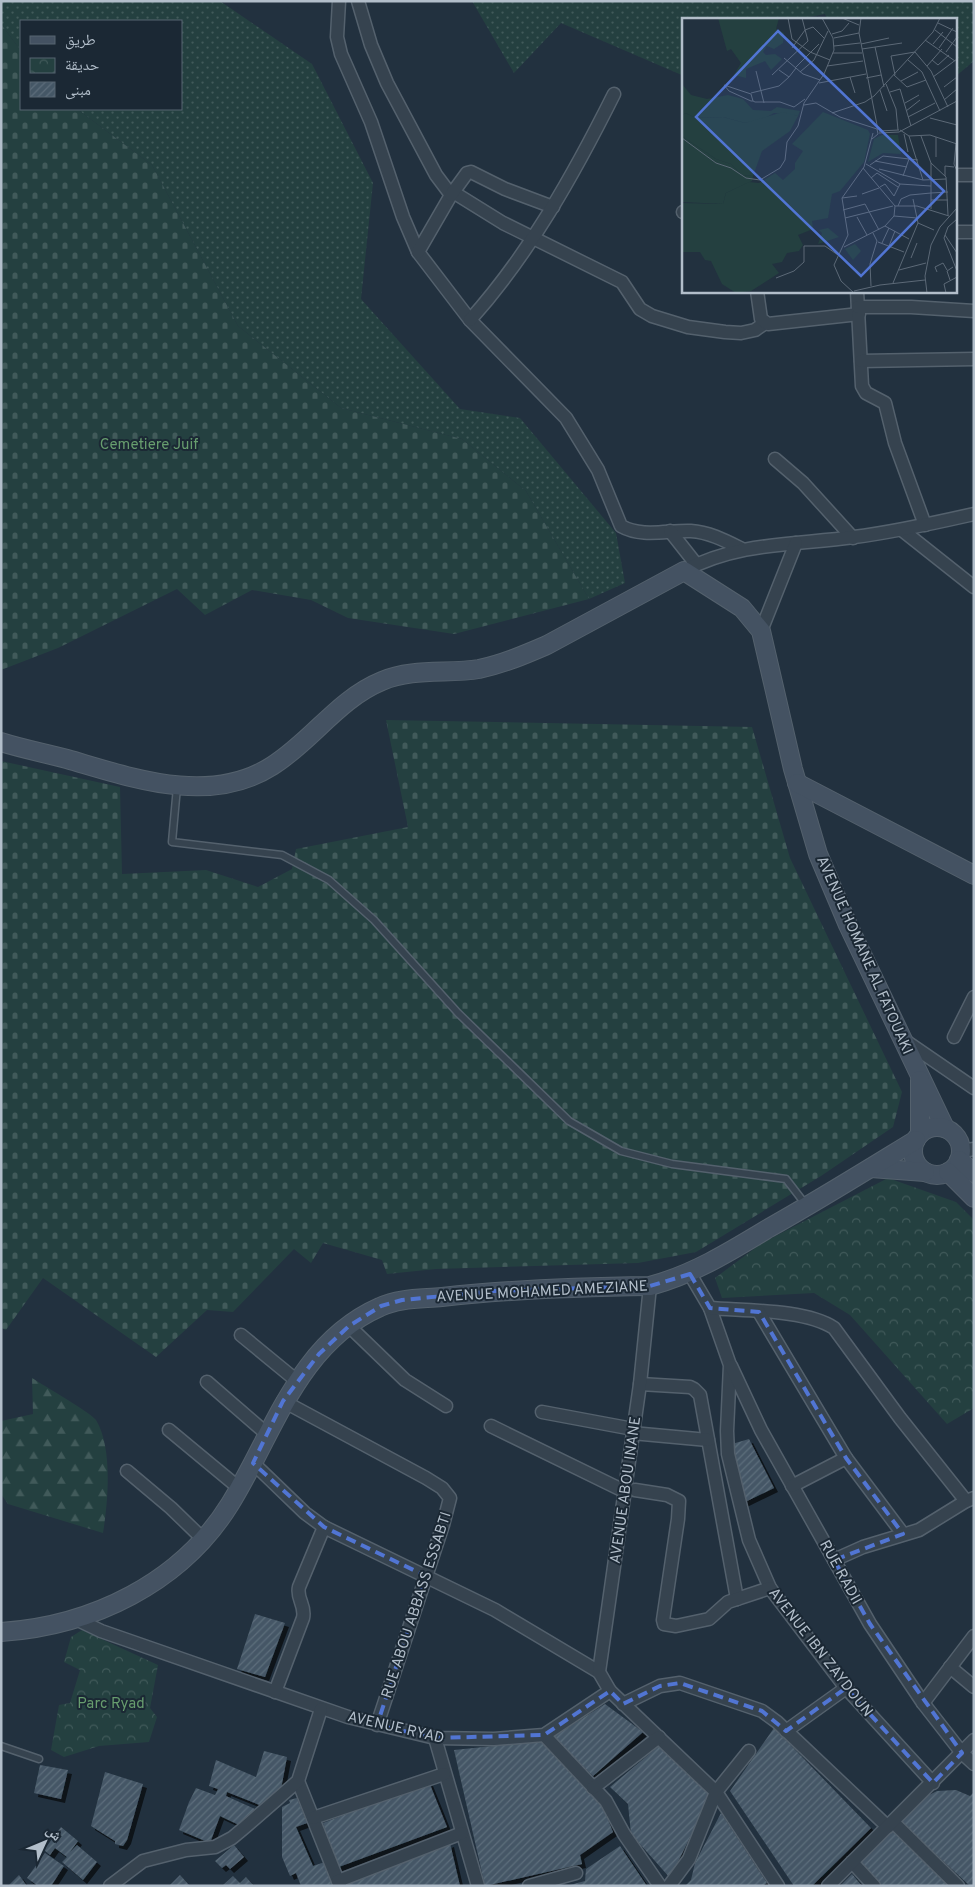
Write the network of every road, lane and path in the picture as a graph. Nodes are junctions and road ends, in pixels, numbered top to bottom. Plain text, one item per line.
1 (340, 1) edge
2 (358, 1) edge
3 (614, 94) dead end
4 (959, 175) dead end
5 (974, 175) edge
6 (452, 194) junction
7 (553, 207) junction
8 (958, 232) edge
9 (974, 232) edge
10 (532, 237) junction
11 (418, 252) junction
12 (757, 292) edge
13 (857, 292) edge
14 (859, 311) junction
15 (974, 311) edge
16 (470, 320) junction
17 (764, 323) junction
18 (974, 360) edge
19 (861, 361) junction
20 (775, 459) dead end
21 (974, 514) edge
22 (926, 525) junction
23 (902, 530) junction
24 (670, 531) junction
25 (853, 538) junction
26 (796, 543) junction
27 (742, 549) junction
28 (690, 567) junction
29 (974, 587) edge
30 (761, 631) junction
31 (1, 742) edge
32 (797, 783) junction
33 (177, 786) junction
34 (974, 875) edge
35 (974, 997) edge
36 (901, 1038) junction
37 (954, 1038) dead end
38 (920, 1075) junction
39 (974, 1088) edge
40 (945, 1128) junction
41 (918, 1137) junction
42 (961, 1158) edge
43 (871, 1168) junction
44 (925, 1172) junction
45 (974, 1173) edge
46 (974, 1198) edge
47 (807, 1207) junction
48 (690, 1274) junction
49 (650, 1286) junction
50 (710, 1308) junction
51 (759, 1312) junction
52 (349, 1326) junction
53 (241, 1335) dead end
54 (730, 1364) junction
55 (208, 1382) dead end
56 (297, 1382) junction
57 (640, 1384) junction
58 (284, 1401) junction
59 (446, 1406) dead end
60 (542, 1412) dead end
61 (491, 1426) dead end
62 (169, 1430) dead end
63 (632, 1431) junction
64 (267, 1434) junction
65 (708, 1440) junction
66 (846, 1458) junction
67 (253, 1463) junction
68 (127, 1471) dead end
69 (792, 1486) junction
70 (238, 1488) junction
71 (629, 1490) junction
72 (970, 1499) edge
73 (324, 1527) junction
74 (903, 1534) junction
75 (203, 1539) junction
76 (834, 1560) junction
77 (426, 1576) junction
78 (770, 1588) junction
79 (737, 1599) junction
80 (76, 1620) junction
81 (1, 1632) edge
82 (974, 1636) edge
83 (950, 1667) junction
84 (599, 1672) junction
85 (974, 1687) edge
86 (846, 1688) junction
87 (610, 1691) junction
88 (275, 1692) junction
89 (923, 1702) junction
90 (623, 1704) junction
91 (321, 1709) junction
92 (377, 1725) junction
93 (786, 1731) junction
94 (544, 1735) junction
95 (660, 1737) junction
96 (435, 1738) junction
97 (974, 1740) edge
98 (1, 1746) edge
99 (749, 1751) dead end
100 (962, 1753) junction
101 (39, 1759) dead end
102 (974, 1764) edge
103 (444, 1774) junction
104 (298, 1781) junction
105 (933, 1783) junction
106 (594, 1788) junction
107 (716, 1792) junction
108 (313, 1818) junction
109 (891, 1825) junction
110 (462, 1833) junction
111 (852, 1862) junction
112 (576, 1873) dead end
113 (339, 1883) edge
114 (110, 1886) edge
115 (478, 1886) edge
116 (529, 1886) edge
117 (660, 1886) edge
118 (669, 1886) edge
119 (778, 1886) edge
120 (828, 1886) edge
121 (874, 1886) edge
122 (958, 1886) edge

1 - 11 street
2 - 6 street
3 - 7 street
4 - 5 street
6 - 7 street
6 - 10 street
6 - 11 street
7 - 10 street
8 - 9 street
10 - 16 street
10 - 17 street
11 - 16 street
12 - 17 street
13 - 14 street
14 - 15 street
14 - 17 street
14 - 19 street
16 - 24 street
18 - 19 street
19 - 22 street
20 - 25 street
21 - 22 street
22 - 23 street
23 - 25 street
23 - 29 street
24 - 27 street
24 - 28 street
25 - 26 street
26 - 27 street
26 - 30 street
27 - 28 street
28 - 30 street, AVENUE HOMANE AL FATOUAKI
28 - 33 street
30 - 32 street, AVENUE HOMANE AL FATOUAKI
31 - 33 street
32 - 34 street
32 - 36 street, AVENUE HOMANE AL FATOUAKI
33 - 47 lane
35 - 37 street
36 - 38 street, AVENUE HOMANE AL FATOUAKI
36 - 39 street
38 - 40 street, AVENUE HOMANE AL FATOUAKI
38 - 41 street, AVENUE HOMANE AL FATOUAKI
40 - 41 street
40 - 42 street
41 - 43 street, AVENUE MOHAMED AMEZIANE
41 - 44 street
42 - 44 street
42 - 45 street
42 - 46 street
43 - 44 street
43 - 47 street, AVENUE MOHAMED AMEZIANE
47 - 48 street, AVENUE MOHAMED AMEZIANE
48 - 49 street, AVENUE MOHAMED AMEZIANE
48 - 50 street, AVENUE IBN ZAYDOUN
49 - 52 street, AVENUE MOHAMED AMEZIANE
49 - 57 street, AVENUE ABOU INANE
50 - 51 street
50 - 54 street, AVENUE IBN ZAYDOUN
51 - 66 street
51 - 72 street
52 - 56 street, AVENUE MOHAMED AMEZIANE
52 - 59 street
53 - 56 street
54 - 69 street, RUE RADII
54 - 78 street, AVENUE IBN ZAYDOUN
55 - 64 street
56 - 58 street, AVENUE MOHAMED AMEZIANE
57 - 63 street, AVENUE ABOU INANE
57 - 65 street
58 - 64 street, AVENUE MOHAMED AMEZIANE
58 - 77 street, RUE ABOU ABBASS ESSABTI
60 - 63 street
61 - 71 street
62 - 70 street
63 - 65 street
63 - 71 street, AVENUE ABOU INANE
64 - 67 street, AVENUE MOHAMED AMEZIANE
65 - 79 street
66 - 69 street
66 - 74 street
67 - 70 street, AVENUE MOHAMED AMEZIANE
67 - 73 street
68 - 75 street
69 - 76 street, RUE RADII
70 - 75 street, AVENUE MOHAMED AMEZIANE
71 - 79 street
71 - 84 street, AVENUE ABOU INANE
72 - 74 street
73 - 77 street
73 - 88 street
74 - 76 street
75 - 80 street, AVENUE MOHAMED AMEZIANE
76 - 89 street, RUE RADII
77 - 84 street
77 - 92 street, RUE ABOU ABBASS ESSABTI
78 - 79 street
78 - 86 street, AVENUE IBN ZAYDOUN
80 - 81 street, AVENUE MOHAMED AMEZIANE
80 - 88 street, AVENUE RYAD
82 - 83 street
83 - 85 street
83 - 89 street
84 - 87 street
86 - 93 street
86 - 105 street, AVENUE IBN ZAYDOUN
87 - 90 street
87 - 94 street, AVENUE RYAD
88 - 91 street, AVENUE RYAD
89 - 100 street, RUE RADII
90 - 93 street
90 - 95 street
91 - 92 street, AVENUE RYAD
91 - 104 street
92 - 96 street, AVENUE RYAD
93 - 109 street
94 - 96 street, AVENUE RYAD
94 - 106 street
95 - 106 street
95 - 107 street
96 - 103 street
97 - 100 street
98 - 101 lane
99 - 107 street
100 - 102 street, RUE RADII
100 - 105 street
103 - 108 street
103 - 110 street
104 - 108 street
104 - 114 street
105 - 109 street
106 - 117 street
107 - 118 street
107 - 119 street
108 - 113 street
109 - 111 street
109 - 122 street
110 - 113 street
110 - 115 street
111 - 120 street
111 - 121 street
112 - 116 street

